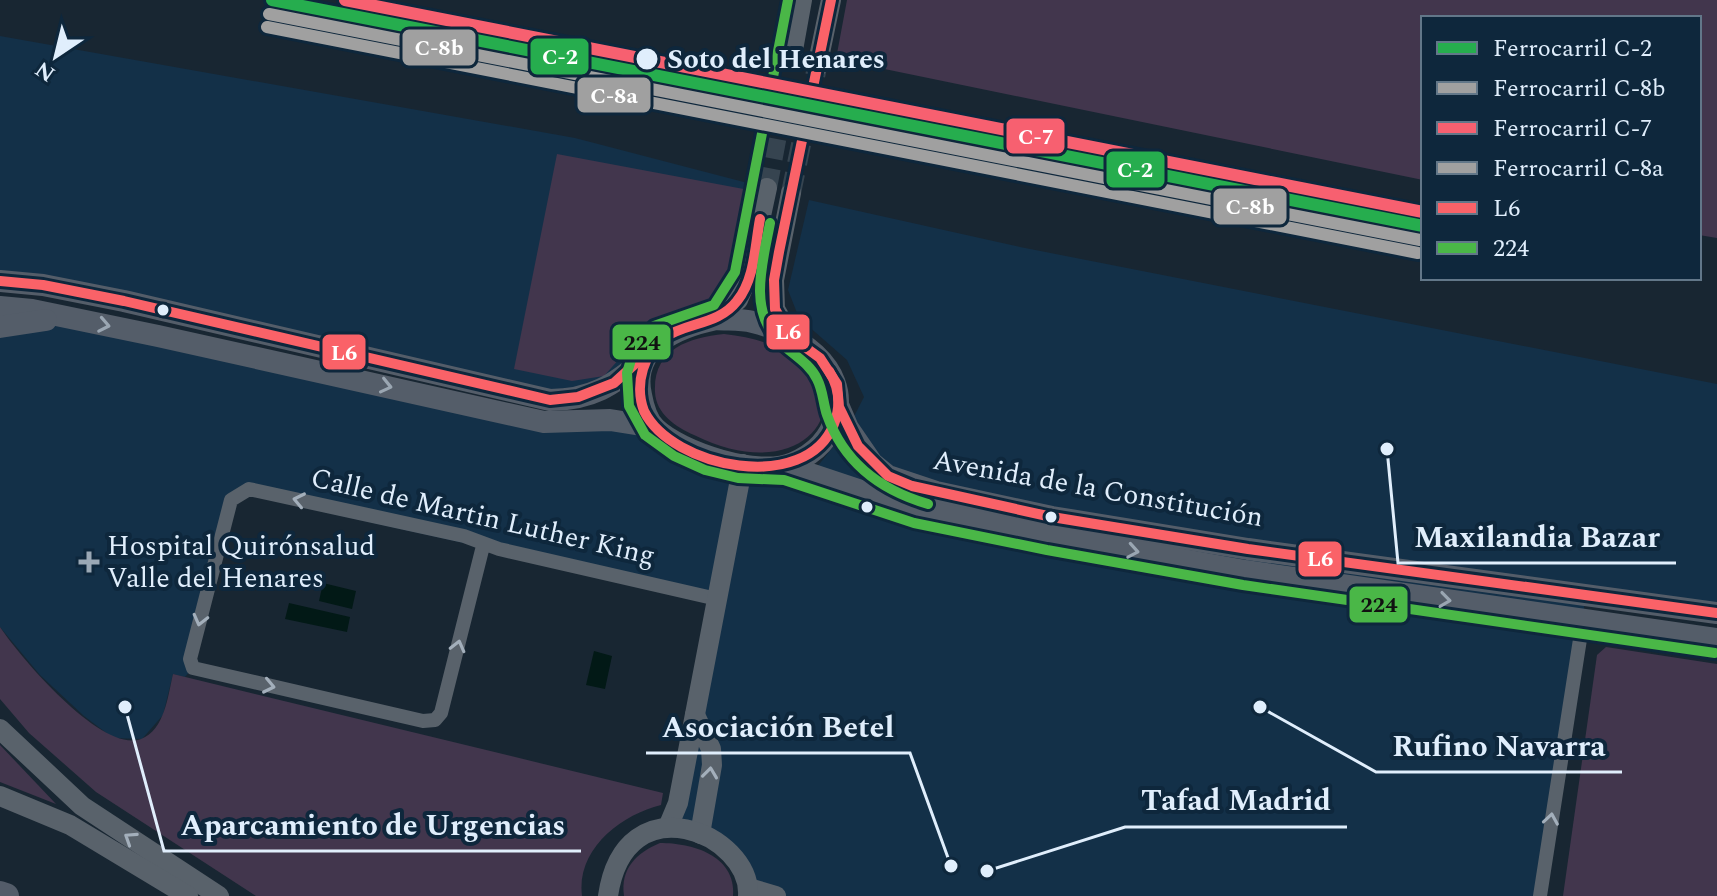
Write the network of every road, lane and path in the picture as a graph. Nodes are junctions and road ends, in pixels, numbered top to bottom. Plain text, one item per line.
1 (802, 0) edge
2 (831, 0) edge
3 (791, 61) tunnel mouth
4 (817, 67) tunnel mouth
5 (767, 188) tunnel mouth
6 (791, 193) tunnel mouth
7 (0, 281) edge
8 (0, 307) edge
9 (74, 319) junction
10 (716, 319) junction
11 (0, 327) edge
12 (791, 337) junction
13 (644, 359) junction
14 (839, 407) junction
15 (654, 427) junction
16 (743, 464) junction
17 (786, 466) junction
18 (483, 546) junction
19 (717, 599) junction
20 (1717, 613) edge
21 (1583, 620) junction
22 (1717, 639) edge
23 (695, 715) junction
24 (0, 729) edge
25 (0, 796) edge
26 (668, 827) junction
27 (700, 834) junction
28 (749, 892) edge
29 (0, 894) edge
30 (6, 896) edge
31 (188, 896) edge
32 (219, 896) edge
33 (608, 896) edge
34 (776, 896) edge
35 (1540, 896) edge

1 - 3 street
2 - 4 street
5 - 10 street
6 - 12 street
7 - 13 main road
8 - 9 main road
9 - 11 main road
9 -> 15 main road
10 - 12 main road
10 - 13 main road
12 - 14 main road
13 - 15 main road
14 - 17 main road
14 - 20 main road, Avenida de la Constitución
15 - 16 main road
16 - 17 main road
16 - 19 street
17 -> 21 main road, Avenida de la Constitución
18 -> 18 street, Calle de Martin Luther King
18 - 19 street, Calle de Martin Luther King
19 - 23 street
21 - 22 main road, Avenida de la Constitución
35 -> 21 street
23 - 26 street
27 -> 23 street
32 -> 24 street
25 - 31 street
26 - 27 street
26 - 33 street
27 - 28 street
28 - 34 street
29 - 30 highway

